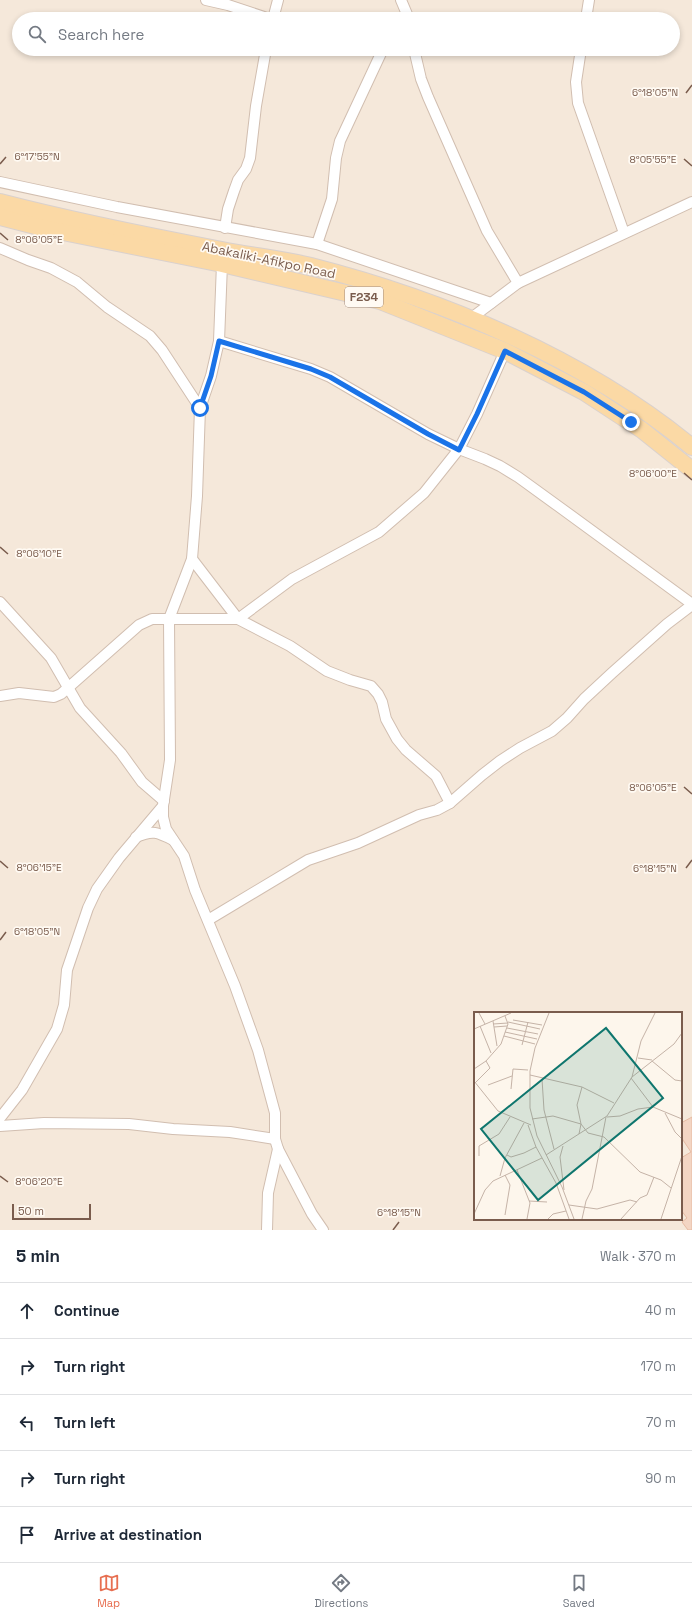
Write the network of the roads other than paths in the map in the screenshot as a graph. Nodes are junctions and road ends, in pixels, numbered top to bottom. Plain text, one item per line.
1 (206, 0) edge
2 (278, 0) edge
3 (401, 0) edge
4 (589, 0) edge
5 (250, 12) edge
6 (274, 12) edge
7 (406, 12) edge
8 (587, 12) edge
9 (265, 56) edge
10 (380, 56) edge
11 (416, 56) edge
12 (580, 56) edge
13 (0, 182) edge
14 (0, 202) edge
15 (692, 202) edge
16 (0, 217) edge
17 (225, 228) junction
18 (624, 233) junction
19 (316, 244) junction
20 (0, 248) edge
21 (222, 264) junction
22 (518, 283) junction
23 (491, 303) junction
24 (470, 319) junction
25 (219, 341) junction
26 (505, 351) junction
27 (200, 408) junction
28 (692, 447) edge
29 (459, 450) junction
30 (692, 470) edge
31 (192, 559) junction
32 (0, 602) edge
33 (692, 604) edge
34 (169, 619) junction
35 (238, 619) junction
36 (68, 687) junction
37 (0, 696) edge
38 (164, 803) junction
39 (450, 803) junction
40 (135, 837) junction
41 (173, 840) junction
42 (208, 920) junction
43 (0, 1118) edge
44 (0, 1126) edge
45 (276, 1144) junction
46 (268, 1230) edge
47 (323, 1230) edge

1 - 5 street
2 - 6 street
3 - 7 street
4 - 8 street
9 - 17 street
10 - 19 street
11 - 22 street
12 - 18 street
13 - 17 street
14 - 24 main road, Abakaliki-Afikpo Road / F234
15 - 18 street
16 - 21 main road, F234
17 - 19 street
18 - 22 street
19 - 23 street
20 - 27 street
21 - 25 street
21 - 26 main road, F234
22 - 23 street
23 - 24 street
24 - 28 main road, Abakaliki-Afikpo Road / F234
25 - 27 street
25 - 29 street
26 - 29 street
26 - 30 main road, F234
27 - 31 street
29 - 33 street
29 - 35 street
31 - 34 street
31 - 35 street
32 - 36 street
33 - 39 street
34 - 35 street
34 - 36 street
34 - 38 street
35 - 39 street
36 - 37 street
36 - 38 street
38 - 40 street
38 - 41 street
39 - 42 street
40 - 41 street
40 - 43 street
41 - 42 street
42 - 45 street
44 - 45 street
45 - 46 street
45 - 47 street

